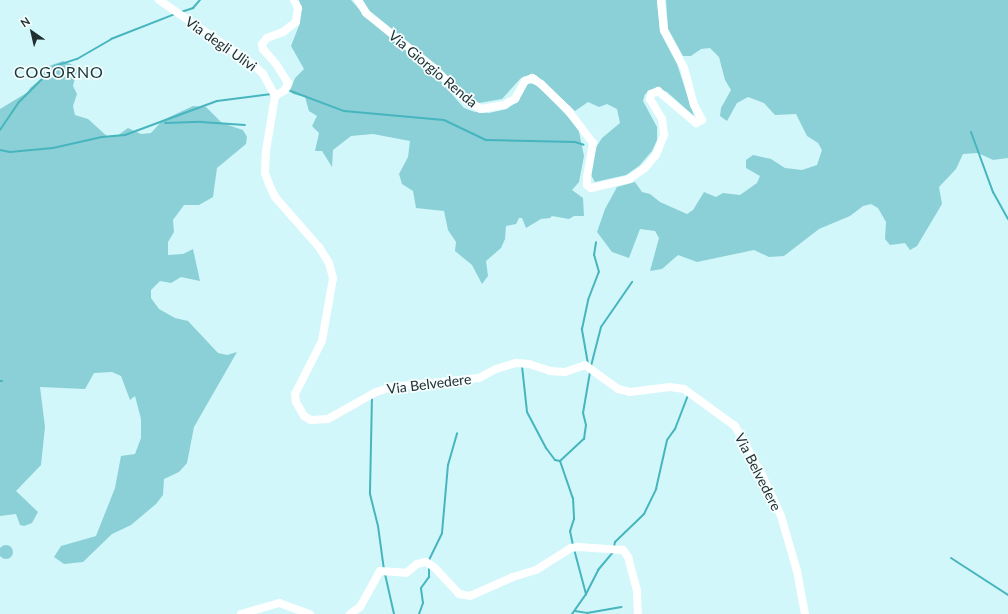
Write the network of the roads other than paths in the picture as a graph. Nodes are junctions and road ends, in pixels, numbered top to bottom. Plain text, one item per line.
1 (159, 0) edge
2 (294, 0) edge
3 (358, 0) edge
4 (661, 0) edge
5 (275, 96) junction
6 (241, 614) edge
7 (310, 614) edge
8 (350, 614) edge
9 (638, 614) edge
10 (805, 614) edge

1 - 5 street, Via degli Ulivi
2 - 5 street
3 - 4 street, Via Giorgio Renda
5 - 10 street, Via Belvedere
6 - 7 street
8 - 9 street

